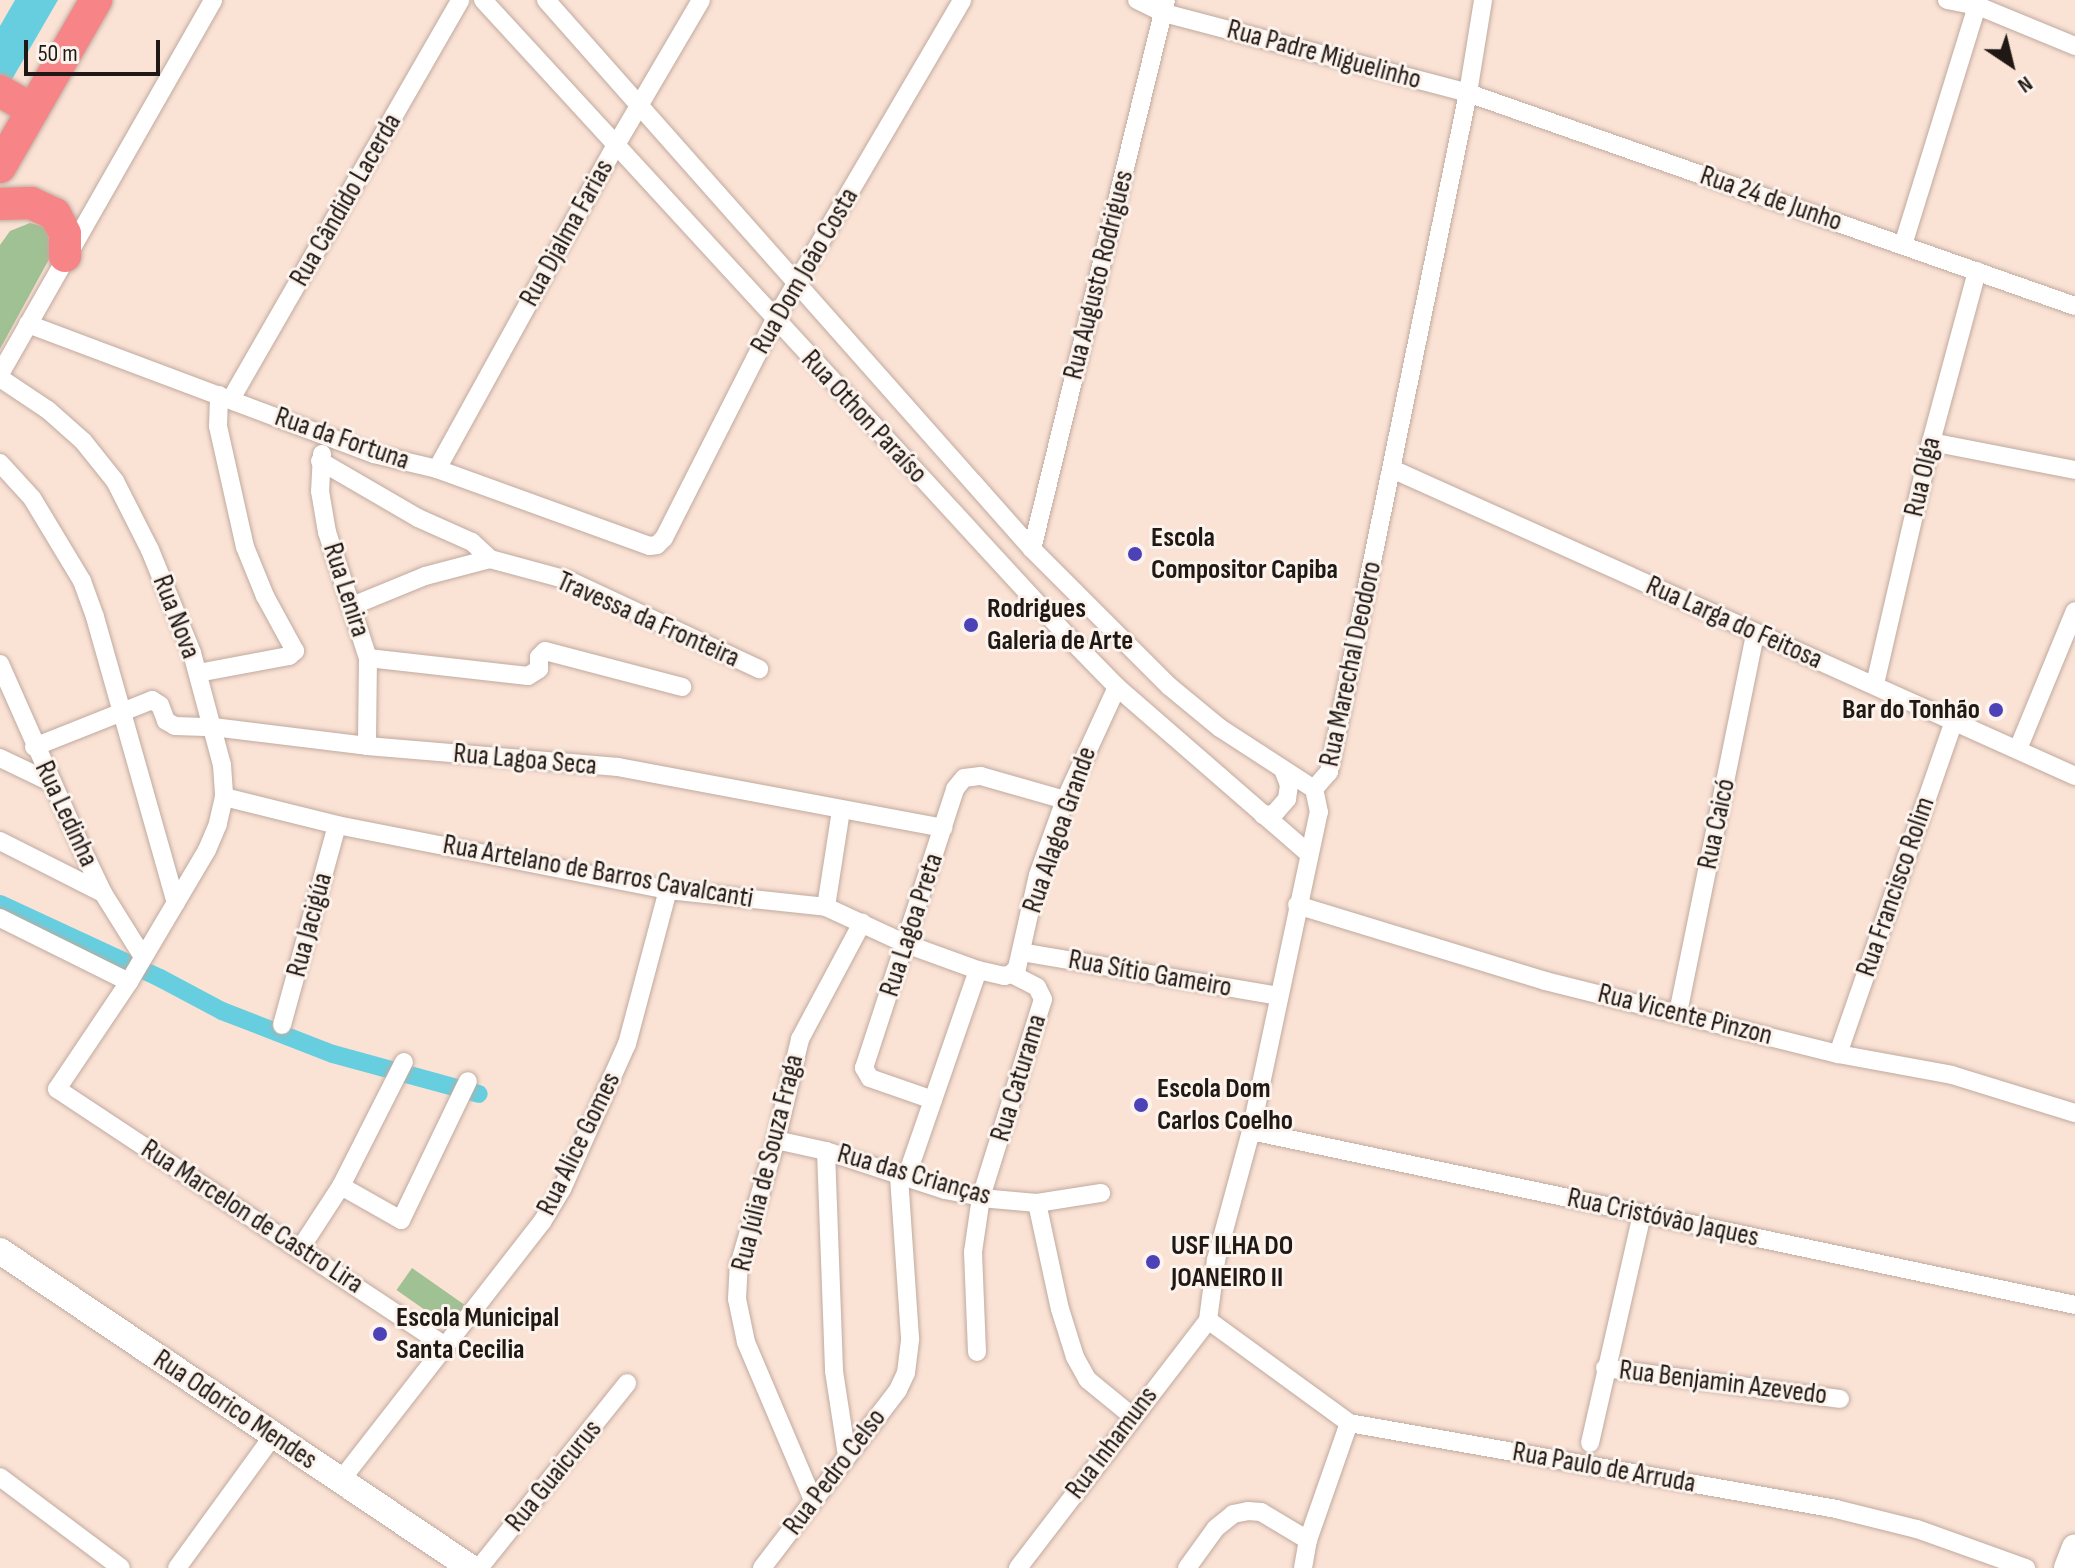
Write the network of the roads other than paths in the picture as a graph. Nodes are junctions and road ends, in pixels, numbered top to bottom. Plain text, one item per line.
1 (96, 0) edge
2 (213, 0) edge
3 (460, 0) edge
4 (483, 0) edge
5 (546, 0) edge
6 (701, 0) edge
7 (962, 0) edge
8 (1137, 0) edge
9 (1483, 0) edge
10 (1947, 0) edge
11 (1978, 3) edge
12 (1165, 7) edge
13 (2075, 46) edge
14 (1468, 93) junction
15 (641, 105) junction
16 (12, 112) edge
17 (616, 145) junction
18 (0, 167) edge
19 (0, 204) edge
20 (1903, 245) junction
21 (65, 256) junction
22 (1977, 271) junction
23 (798, 283) junction
24 (2075, 306) edge
25 (774, 321) junction
26 (28, 324) junction
27 (0, 376) edge
28 (225, 397) junction
29 (327, 436) junction
30 (1931, 442) junction
31 (320, 461) junction
32 (0, 463) edge
33 (437, 469) junction
34 (1392, 469) junction
35 (2075, 470) edge
36 (657, 545) joint
37 (1032, 549) junction
38 (490, 559) junction
39 (352, 606) junction
40 (2075, 611) edge
41 (1755, 634) junction
42 (368, 658) junction
43 (0, 664) edge
44 (759, 669) dead end
45 (198, 673) junction
46 (1875, 684) junction
47 (682, 687) dead end
48 (1117, 687) junction
49 (120, 713) junction
50 (1954, 721) junction
51 (213, 727) junction
52 (367, 746) junction
53 (34, 747) junction
54 (2018, 749) junction
55 (0, 758) edge
56 (1283, 769) junction
57 (2075, 776) edge
58 (48, 781) junction
59 (1314, 789) junction
60 (224, 797) junction
61 (1065, 800) junction
62 (841, 810) junction
63 (1263, 815) junction
64 (337, 825) junction
65 (943, 828) junction
66 (0, 841) edge
67 (1308, 853) junction
68 (668, 890) junction
69 (103, 893) junction
70 (176, 903) junction
71 (1297, 905) junction
72 (826, 907) junction
73 (0, 918) edge
74 (862, 923) junction
75 (906, 944) junction
76 (1021, 952) junction
77 (136, 970) junction
78 (978, 970) junction
79 (1011, 974) junction
80 (1278, 996) junction
81 (1678, 1013) junction
82 (282, 1025) dead end
83 (1838, 1054) junction
84 (404, 1062) dead end
85 (468, 1082) dead end
86 (57, 1089) joint
87 (933, 1100) junction
88 (2075, 1113) edge
89 (1251, 1131) junction
90 (776, 1140) junction
91 (826, 1151) junction
92 (903, 1177) junction
93 (341, 1186) junction
94 (1101, 1193) dead end
95 (981, 1197) junction
96 (1037, 1203) junction
97 (1642, 1214) junction
98 (300, 1249) junction
99 (0, 1251) edge
100 (2075, 1305) edge
101 (1208, 1320) junction
102 (446, 1346) junction
103 (977, 1352) dead end
104 (1605, 1368) junction
105 (627, 1383) dead end
106 (1840, 1399) dead end
107 (1132, 1416) junction
108 (1349, 1423) junction
109 (273, 1436) junction
110 (1590, 1443) dead end
111 (847, 1456) junction
112 (0, 1477) edge
113 (341, 1480) junction
114 (813, 1500) junction
115 (1308, 1540) junction
116 (2075, 1547) edge
117 (121, 1568) edge
118 (177, 1568) edge
119 (471, 1568) edge
120 (479, 1568) edge
121 (762, 1568) edge
122 (1018, 1568) edge
123 (1187, 1568) edge
124 (1303, 1568) edge
125 (2026, 1568) edge
126 (2067, 1568) edge

1 - 16 highway
2 - 21 street
3 - 28 street, Rua Cândido Lacerda
4 - 17 street, Rua Othon Paraíso
5 - 15 street, Rua Othon Paraíso
6 - 15 street, Rua Djalma Farias
7 - 23 street, Rua Dom João Costa
8 - 12 street, Rua Padre Miguelinho
9 - 14 street, Rua Marechal Deodoro
10 - 11 street
11 - 13 street
11 - 20 street
12 - 14 street, Rua Padre Miguelinho
12 - 37 street, Rua Augusto Rodrigues
14 - 20 street, Rua 24 de Junho
14 - 34 street, Rua Marechal Deodoro
15 - 17 street, Rua Djalma Farias
15 - 23 street, Rua Othon Paraíso
16 - 18 highway
17 - 25 street, Rua Othon Paraíso
17 - 33 street, Rua Djalma Farias
19 - 21 highway
20 - 22 street, Rua 24 de Junho
21 - 26 street
22 - 24 street, Rua 24 de Junho
22 - 30 street, Rua Olga
23 - 25 street, Rua Dom João Costa
23 - 37 street, Rua Othon Paraíso
25 - 36 street, Rua Dom João Costa
25 - 48 street, Rua Othon Paraíso
26 - 27 street
26 - 28 street, Rua da Fortuna
27 - 45 street, Rua Nova
28 - 29 street, Rua da Fortuna
28 - 45 street
29 - 31 street, Rua Lenira
29 - 33 street, Rua da Fortuna
30 - 35 street
30 - 46 street, Rua Olga
31 - 38 street, Travessa da Fronteira
31 - 39 street, Rua Lenira
32 - 49 street
33 - 36 street, Rua da Fortuna
34 - 41 street, Rua Larga do Feitosa
34 - 59 street, Rua Marechal Deodoro
37 - 56 street, Rua Othon Paraíso
38 - 39 street, Travessa da Fronteira
38 - 44 street, Travessa da Fronteira
39 - 42 street, Rua Lenira
40 - 54 street
41 - 46 street, Rua Larga do Feitosa
41 - 81 street, Rua Caicó
42 - 47 street
42 - 52 street, Rua Lenira
43 - 53 street, Rua Ledinha
45 - 51 street, Rua Nova
46 - 50 street, Rua Larga do Feitosa
48 - 61 street, Rua Alagoa Grande
48 - 63 street, Rua Othon Paraíso
49 - 51 street, Rua Lagoa Seca
49 - 53 street
49 - 70 street
50 - 54 street, Rua Larga do Feitosa
50 - 83 street, Rua Francisco Rolim
51 - 52 street, Rua Lagoa Seca
51 - 60 street, Rua Nova
52 - 62 street, Rua Lagoa Seca
53 - 58 street, Rua Ledinha
54 - 57 street, Rua Larga do Feitosa
55 - 58 street
56 - 59 street, Rua Othon Paraíso
56 - 63 street
58 - 69 street, Rua Ledinha
59 - 67 street, Rua Marechal Deodoro
60 - 64 street, Rua Artelano de Barros Cavalcanti
60 - 70 street, Rua Nova
61 - 65 street, Rua Lagoa Preta
61 - 76 street, Rua Alagoa Grande
62 - 65 street, Rua Lagoa Seca
62 - 72 street
63 - 67 street, Rua Othon Paraíso
64 - 68 street, Rua Artelano de Barros Cavalcanti
64 - 82 street, Rua Jacigúa
65 - 75 street, Rua Lagoa Preta
66 - 69 street
67 - 71 street, Rua Marechal Deodoro
68 - 72 street, Rua Artelano de Barros Cavalcanti
68 - 102 street, Rua Alice Gomes
69 - 77 street, Rua Ledinha
70 - 77 street, Rua Nova
71 - 80 street, Rua Marechal Deodoro
71 - 81 street, Rua Vicente Pinzon
72 - 74 street, Rua Artelano de Barros Cavalcanti
73 - 77 street
74 - 75 street, Rua Artelano de Barros Cavalcanti
74 - 90 street, Rua Júlia de Souza Fraga
75 - 78 street, Rua Artelano de Barros Cavalcanti
75 - 87 street, Rua Lagoa Preta
76 - 79 street, Rua Alagoa Grande
76 - 80 street, Rua Sítio Gameiro
77 - 86 street, Rua Nova
78 - 79 street, Rua Artelano de Barros Cavalcanti
78 - 87 street
79 - 95 street, Rua Caturama
80 - 89 street, Rua Marechal Deodoro
81 - 83 street, Rua Vicente Pinzon
83 - 88 street, Rua Vicente Pinzon
84 - 93 street
85 - 93 street
86 - 98 street, Rua Marcelon de Castro Lira
87 - 92 street
89 - 97 street, Rua Cristóvão Jaques
89 - 101 street, Rua Marechal Deodoro
90 - 91 street, Rua das Crianças
90 - 114 street, Rua Júlia de Souza Fraga
91 - 92 street, Rua das Crianças
91 - 111 street
92 - 95 street, Rua das Crianças
92 - 111 street, Rua Pedro Celso
93 - 98 street
94 - 96 street, Rua das Crianças
95 - 96 street, Rua das Crianças
95 - 103 street
96 - 107 street
97 - 100 street, Rua Cristóvão Jaques
97 - 104 street
98 - 102 street, Rua Marcelon de Castro Lira
99 - 109 main road, Rua Odorico Mendes
101 - 107 street, Rua Inhamuns
101 - 108 street, Rua Paulo de Arruda
102 - 113 street, Rua Alice Gomes
104 - 106 street, Rua Benjamin Azevedo
104 - 110 street
105 - 120 street, Rua Guaicurus
107 - 122 street, Rua Inhamuns
108 - 115 street
108 - 125 street, Rua Paulo de Arruda
109 - 113 main road, Rua Odorico Mendes
109 - 118 street
111 - 114 street, Rua Pedro Celso
112 - 117 street
113 - 119 main road, Rua Odorico Mendes
114 - 121 street, Rua Pedro Celso
115 - 123 street
115 - 124 street
116 - 126 main road

